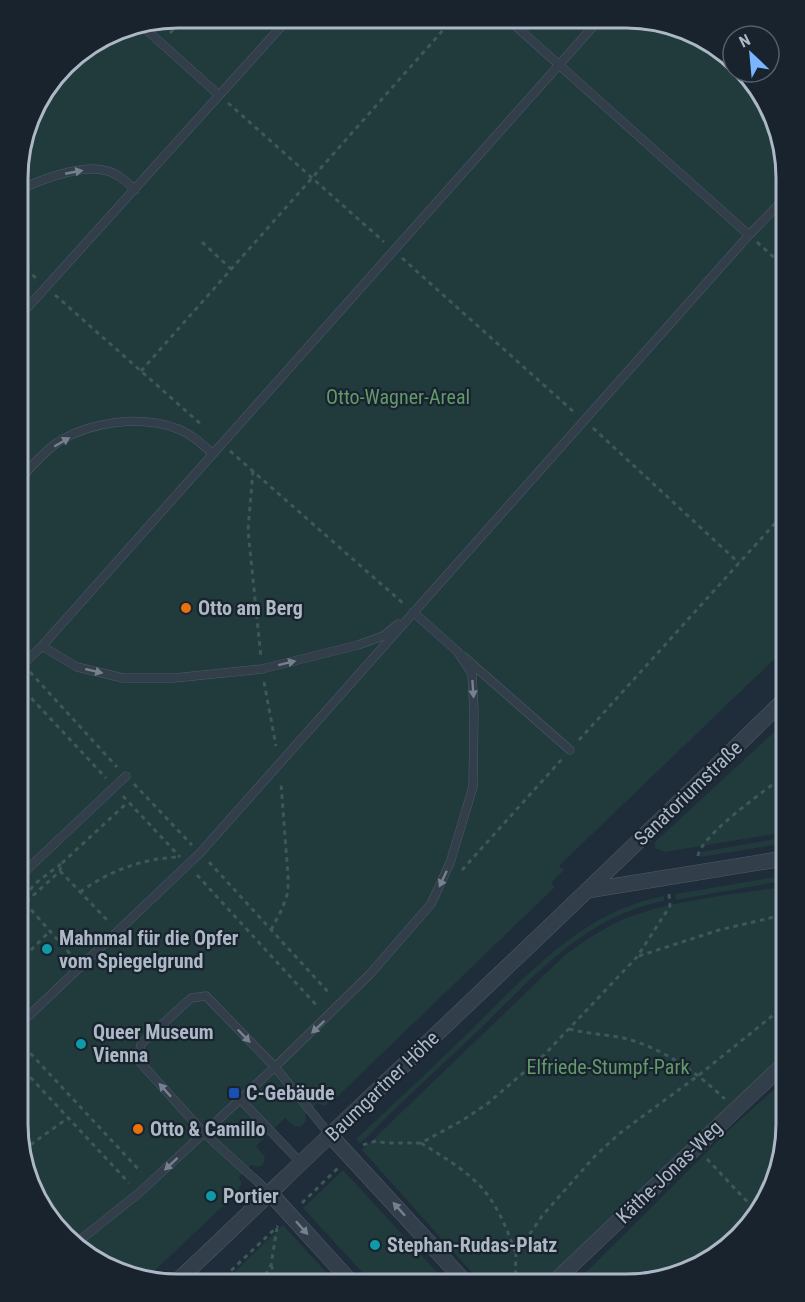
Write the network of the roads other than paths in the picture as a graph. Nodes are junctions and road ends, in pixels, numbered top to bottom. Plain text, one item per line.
1 (280, 28) edge
2 (518, 28) edge
3 (591, 28) edge
4 (148, 32) edge
5 (558, 64) junction
6 (219, 95) junction
7 (28, 187) edge
8 (135, 189) junction
9 (776, 207) edge
10 (749, 235) junction
11 (28, 307) edge
12 (212, 453) junction
13 (28, 470) edge
14 (413, 612) junction
15 (42, 646) junction
16 (458, 651) junction
17 (28, 659) edge
18 (776, 708) edge
19 (570, 750) road end
20 (126, 776) road end
21 (776, 860) edge
22 (28, 869) edge
23 (590, 890) junction
24 (28, 1016) edge
25 (275, 1067) junction
26 (776, 1071) edge
27 (240, 1099) junction
28 (204, 1133) junction
29 (330, 1135) junction
30 (302, 1164) junction
31 (271, 1194) junction
32 (82, 1239) edge
33 (185, 1274) edge
34 (344, 1274) edge
35 (458, 1274) edge
36 (563, 1274) edge

1 - 6 lane
2 - 5 lane
3 - 5 lane
4 - 6 lane
5 - 10 lane
5 - 12 lane
6 - 8 lane
7 -> 8 lane
8 - 11 lane
9 - 10 lane
10 - 14 lane
13 -> 12 lane
12 - 15 lane
15 -> 14 lane
14 - 16 lane
14 - 24 lane
15 - 17 lane
16 - 19 lane
16 -> 25 lane
18 - 23 street, Sanatoriumstraße
20 - 22 lane
21 - 23 street
23 - 29 street, Baumgartner Höhe
25 - 27 lane
28 -> 25 lane
25 - 29 lane
26 - 36 street, Käthe-Jonas-Weg
27 - 28 lane
27 - 30 lane
28 - 31 lane
28 -> 32 lane
29 - 30 street, Baumgartner Höhe
35 -> 29 street
30 - 31 street, Baumgartner Höhe
31 - 33 street, Baumgartner Höhe
31 -> 34 street

